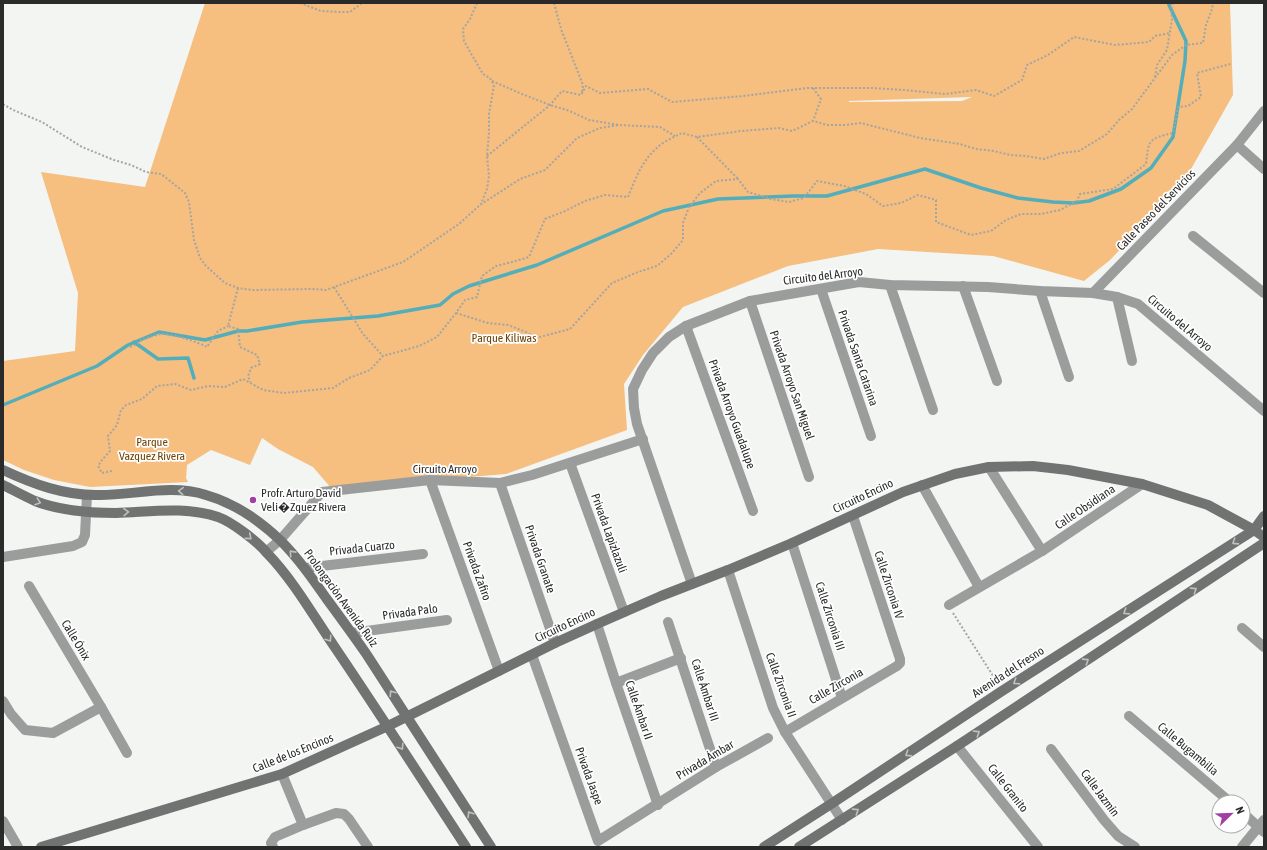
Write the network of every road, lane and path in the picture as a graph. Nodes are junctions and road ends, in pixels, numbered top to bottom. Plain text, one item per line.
1 (300, 3) edge
2 (362, 3) edge
3 (477, 3) edge
4 (554, 3) edge
5 (1173, 3) edge
6 (1213, 3) edge
7 (1170, 33) junction
8 (1230, 64) dead end
9 (1155, 78) junction
10 (492, 81) junction
11 (813, 88) junction
12 (581, 95) junction
13 (3, 104) edge
14 (550, 105) junction
15 (1264, 112) edge
16 (813, 121) junction
17 (619, 125) junction
18 (675, 136) junction
19 (697, 137) junction
20 (1237, 145) junction
21 (487, 156) junction
22 (1264, 169) edge
23 (738, 179) junction
24 (480, 205) junction
25 (1193, 236) dead end
26 (890, 285) junction
27 (963, 286) junction
28 (334, 287) junction
29 (238, 288) junction
30 (821, 289) junction
31 (1040, 291) junction
32 (1093, 293) junction
33 (1264, 293) edge
34 (1117, 297) junction
35 (750, 301) junction
36 (456, 314) junction
37 (228, 326) junction
38 (686, 326) junction
39 (130, 347) dead end
40 (383, 356) junction
41 (1132, 361) dead end
42 (1069, 377) dead end
43 (997, 381) dead end
44 (251, 383) junction
45 (933, 410) dead end
46 (1264, 411) edge
47 (871, 436) dead end
48 (643, 439) junction
49 (570, 463) junction
50 (989, 467) junction
51 (3, 470) edge
52 (112, 471) dead end
53 (809, 477) dead end
54 (430, 480) junction
55 (500, 483) junction
56 (1142, 484) junction
57 (3, 485) edge
58 (922, 485) junction
59 (87, 495) junction
60 (753, 511) dead end
61 (87, 512) junction
62 (853, 516) junction
63 (1264, 516) edge
64 (1254, 530) junction
65 (1264, 537) edge
66 (280, 540) junction
67 (792, 543) junction
68 (1264, 543) edge
69 (1042, 551) junction
70 (266, 552) junction
71 (423, 554) dead end
72 (3, 557) edge
73 (305, 568) junction
74 (728, 570) junction
75 (692, 584) junction
76 (29, 586) dead end
77 (979, 587) junction
78 (949, 605) joint
79 (624, 612) junction
80 (447, 620) dead end
81 (668, 622) dead end
82 (597, 624) junction
83 (1242, 628) dead end
84 (352, 633) junction
85 (555, 643) junction
86 (1264, 647) edge
87 (532, 655) junction
88 (681, 658) junction
89 (900, 663) joint
90 (499, 671) junction
91 (616, 683) junction
92 (1002, 691) junction
93 (842, 698) junction
94 (3, 701) edge
95 (101, 707) junction
96 (408, 716) junction
97 (1129, 716) dead end
98 (388, 726) junction
99 (785, 732) junction
100 (768, 738) dead end
101 (957, 746) junction
102 (1051, 750) dead end
103 (127, 753) dead end
104 (716, 767) junction
105 (282, 774) junction
106 (1221, 794) edge
107 (831, 804) junction
108 (658, 805) junction
109 (1251, 818) edge
110 (842, 820) junction
111 (3, 821) edge
112 (303, 825) junction
113 (1262, 826) edge
114 (18, 847) edge
115 (41, 847) edge
116 (273, 847) edge
117 (368, 847) edge
118 (466, 847) edge
119 (491, 847) edge
120 (764, 847) edge
121 (800, 847) edge
122 (1038, 847) edge
123 (1135, 847) edge
124 (1242, 847) edge

1 - 2 path
3 - 10 path
4 - 12 path
5 - 7 path
6 - 9 path
7 - 9 path
7 - 11 path
8 - 23 path
9 - 16 path
10 - 14 path
10 - 21 path
11 - 12 path
11 - 16 path
12 - 14 path
13 - 29 path
14 - 17 path
14 - 21 path
15 - 20 street, Calle Paseo del Servicios
16 - 19 path
17 - 18 path
17 - 24 path
18 - 19 path
18 - 36 path
19 - 23 path
20 - 22 street
20 - 32 street, Calle Paseo del Servicios
21 - 24 path
23 - 36 path
24 - 28 path
25 - 33 street
26 - 27 street, Circuito del Arroyo
26 - 30 street, Circuito del Arroyo
26 - 45 street
27 - 31 street, Circuito del Arroyo
27 - 43 street
28 - 29 path
28 - 40 path
29 - 37 path
30 - 35 street, Circuito del Arroyo
30 - 47 street, Privada Santa Catarina
31 - 32 street, Circuito del Arroyo
31 - 42 street
32 - 34 street, Circuito del Arroyo
34 - 41 street
34 - 46 street, Circuito del Arroyo
35 - 38 street, Circuito del Arroyo
35 - 53 street, Privada Arroyo San Miguel
36 - 40 path
37 - 39 path
37 - 44 path
38 - 48 street, Circuito del Arroyo
38 - 60 street, Privada Arroyo Guadalupe
40 - 44 path
44 - 52 path
48 - 49 street, Circuito Arroyo
48 - 75 street, Circuito del Arroyo
49 - 55 street, Circuito Arroyo
49 - 79 street, Privada Lapizlazuli
50 - 56 street, Circuito Encino
50 - 58 street, Circuito Encino
50 - 69 street
51 - 59 street, Prolongación Avenida Ruíz
54 - 55 street, Circuito Arroyo
54 - 66 street, Circuito Arroyo
54 - 90 street, Privada Zafiro
55 - 85 street, Privada Granate
56 - 64 street, Circuito Encino
56 - 69 street, Calle Obsidiana
57 -> 61 street
58 - 62 street, Circuito Encino
58 - 77 street
59 - 61 street
66 -> 59 street, Prolongación Avenida Ruíz
61 -> 70 street
61 - 72 street
62 - 67 street, Circuito Encino
62 - 89 street, Calle Zirconia IV
63 - 64 street, Avenida del Fresno
64 - 65 street, Circuito Encino
64 -> 92 street, Avenida del Fresno
66 - 70 street, Circuito Arroyo
73 -> 66 street, Prolongación Avenida Ruíz
67 - 74 street, Circuito Encino
67 - 93 street, Calle Zirconia III
101 -> 68 street
69 - 77 street, Calle Obsidiana
70 -> 98 street
71 - 73 street, Privada Cuarzo
73 - 84 street, Prolongación Avenida Ruíz
74 - 75 street, Circuito Encino
74 - 99 street, Calle Zirconia II
75 - 79 street, Circuito Encino
76 - 95 street, Calle Ónix
77 - 78 street, Calle Obsidiana
78 - 92 path
79 - 82 street, Circuito Encino
80 - 84 street, Privada Palo
81 - 88 street, Calle Ámbar III
82 - 85 street, Circuito Encino
82 - 91 street, Calle Ámbar II
83 - 86 street
96 -> 84 street, Prolongación Avenida Ruíz
85 - 87 street, Circuito Encino
87 - 90 street, Circuito Encino
87 - 108 street, Privada Jaspe
88 - 91 street
88 - 104 street, Calle Ámbar III
89 - 93 street, Calle Zirconia
90 - 96 street, Calle de los Encinos
91 - 108 street, Calle Ámbar II
92 -> 107 street, Avenida del Fresno
93 - 99 street, Calle Zirconia
94 - 95 street
95 - 103 street, Calle Ónix
96 - 98 street, Calle de los Encinos
119 -> 96 street, Prolongación Avenida Ruíz
97 - 106 street, Calle Bugambilia
98 - 105 street, Calle de los Encinos
98 -> 118 street
99 - 107 street, Calle Zirconia II
100 - 104 street, Privada Ámbar
110 -> 101 street
101 - 122 street, Calle Granito
102 - 123 street, Calle Jazmín
104 - 108 street, Privada Ámbar
105 - 112 street
105 - 115 street, Calle de los Encinos
107 - 110 street, Calle Zirconia II
107 - 120 street, Avenida del Fresno
109 - 113 street
110 - 121 street
111 - 114 street
112 - 116 street
112 - 117 street
113 - 124 street

